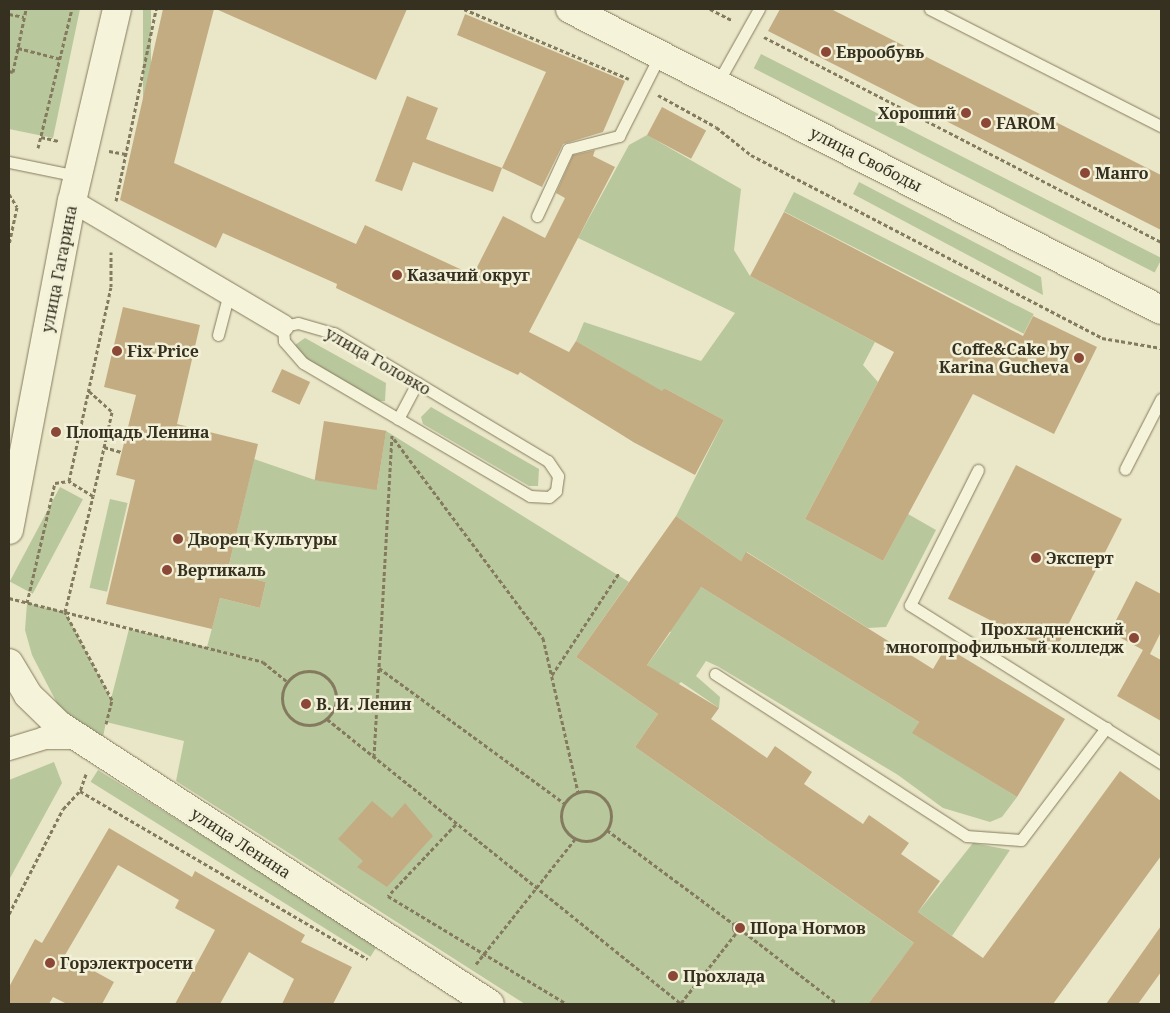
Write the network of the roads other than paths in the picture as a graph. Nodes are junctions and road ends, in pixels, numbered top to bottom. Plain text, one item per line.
1 (116, 9) edge
2 (570, 9) edge
3 (759, 9) edge
4 (930, 9) edge
5 (660, 54) junction
6 (717, 84) junction
7 (1161, 126) edge
8 (9, 162) edge
9 (75, 188) junction
10 (537, 216) dead end
11 (229, 294) junction
12 (1161, 310) edge
13 (283, 326) junction
14 (218, 335) dead end
15 (417, 383) junction
16 (1161, 399) edge
17 (398, 419) junction
18 (978, 470) dead end
19 (1125, 470) dead end
20 (9, 530) edge
21 (9, 663) edge
22 (715, 674) dead end
23 (1106, 728) junction
24 (79, 738) junction
25 (9, 749) edge
26 (1161, 762) edge
27 (490, 1004) edge

1 - 9 street, улица Гагарина
2 - 5 street, улица Свободы
3 - 6 lane
4 - 7 lane
5 - 6 street, улица Свободы
5 - 10 lane
6 - 12 street, улица Свободы
8 - 9 lane
9 - 11 street
9 - 20 street, улица Гагарина
11 - 13 street
11 - 14 lane
13 - 15 lane, улица Головко
13 - 17 lane
15 - 17 lane
15 - 17 lane, улица Головко
16 - 19 lane
18 - 23 lane
21 - 24 street, улица Ленина
22 - 23 lane
23 - 26 lane
24 - 25 street
24 - 27 street, улица Ленина

